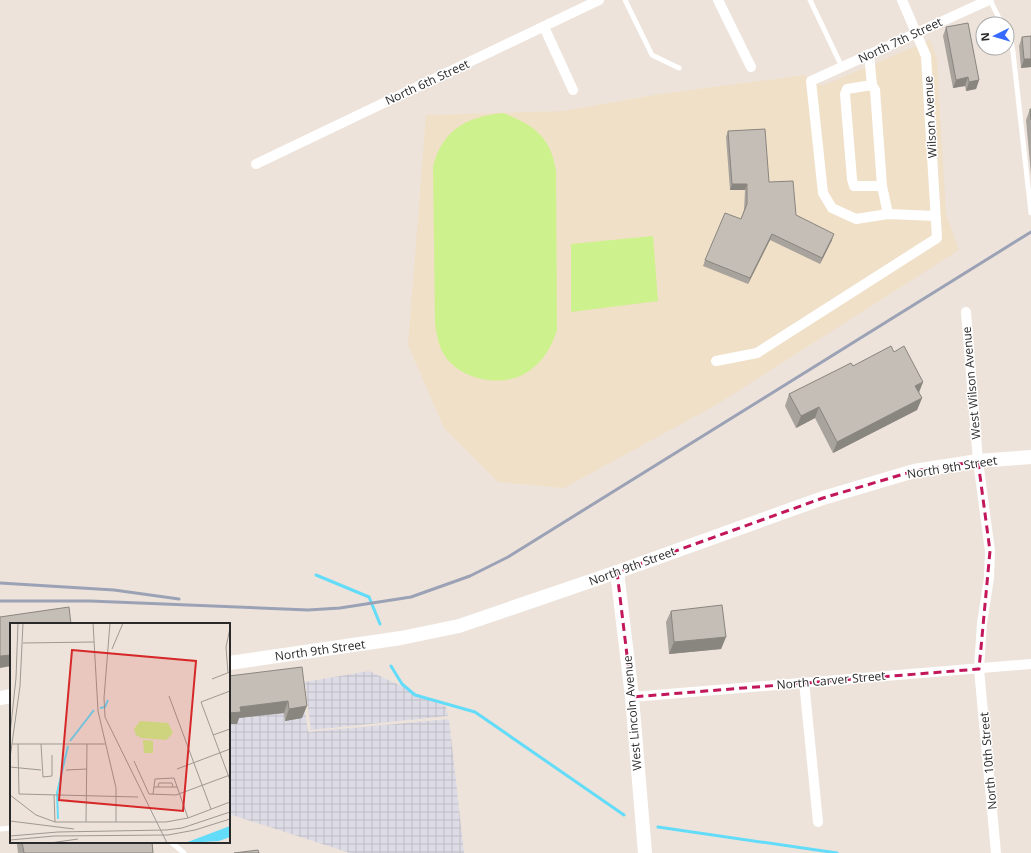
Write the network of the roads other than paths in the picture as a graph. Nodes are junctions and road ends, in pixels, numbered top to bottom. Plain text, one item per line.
1 (598, 0) edge
2 (624, 0) edge
3 (718, 0) edge
4 (810, 0) edge
5 (902, 0) edge
6 (989, 0) edge
7 (998, 16) edge
8 (544, 27) junction
9 (916, 32) junction
10 (869, 54) junction
11 (1013, 56) edge
12 (751, 67) dead end
13 (842, 67) junction
14 (679, 68) dead end
15 (872, 85) junction
16 (573, 90) dead end
17 (256, 164) dead end
18 (882, 186) junction
19 (1030, 213) edge
20 (888, 214) junction
21 (935, 216) junction
22 (966, 312) dead end
23 (716, 361) dead end
24 (1031, 457) edge
25 (978, 461) junction
26 (617, 572) junction
27 (230, 663) edge
28 (1031, 664) edge
29 (979, 669) junction
30 (804, 682) junction
31 (10, 696) edge
32 (632, 697) junction
33 (0, 698) edge
34 (818, 822) dead end
35 (10, 828) edge
36 (0, 829) edge
37 (172, 843) edge
38 (184, 853) edge
39 (645, 853) edge
40 (996, 853) edge

1 - 8 street, North 6th Street
2 - 14 lane
3 - 12 street
4 - 13 lane
5 - 9 street, Wilson Avenue
6 - 7 lane
6 - 9 street, North 7th Street
8 - 16 street
8 - 17 street, North 6th Street
9 - 10 street, North 7th Street
9 - 21 street, Wilson Avenue
10 - 13 street, North 7th Street
10 - 15 street
11 - 19 lane
13 - 20 street, North 7th Street
15 - 18 street
15 - 18 street
18 - 20 street
20 - 21 street
21 - 23 street, Wilson Avenue
22 - 25 street, West Wilson Avenue
24 - 25 main road, North 9th Street
25 - 26 main road, North 9th Street
25 - 29 street, West Wilson Avenue
26 - 27 main road, North 9th Street
26 - 32 main road, West Lincoln Avenue
28 - 29 street, North Carver Street
29 - 30 street, North Carver Street
29 - 40 street, North 10th Street
30 - 32 street, North Carver Street
30 - 34 street
31 - 33 main road
32 - 39 main road, West Lincoln Avenue
35 - 36 lane
37 - 38 lane

